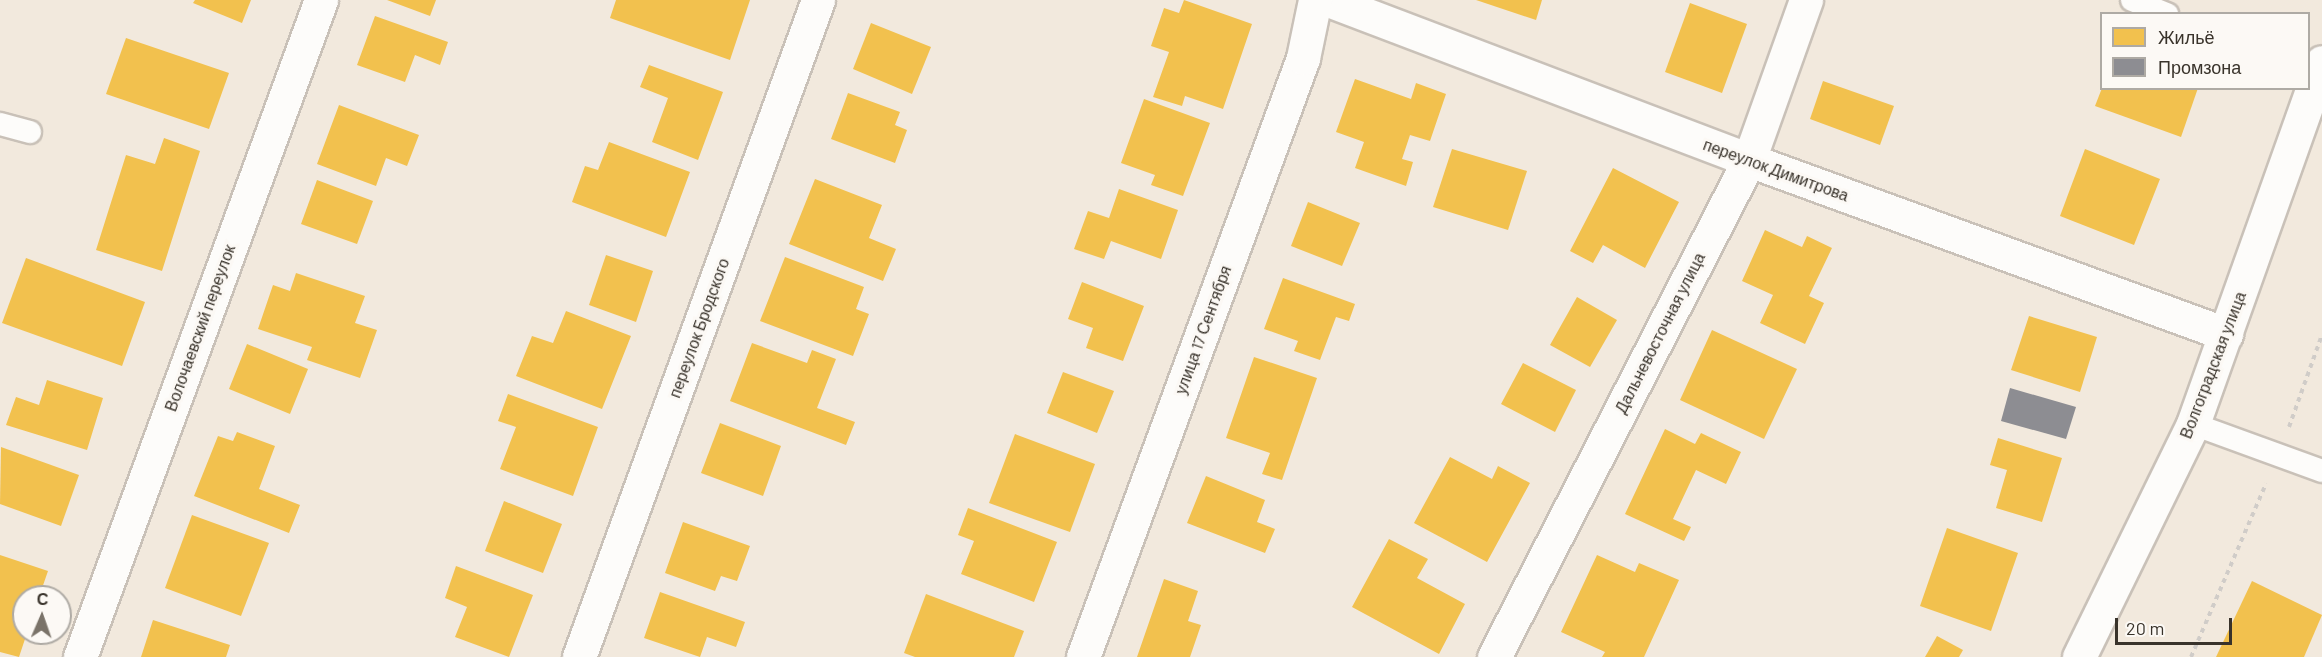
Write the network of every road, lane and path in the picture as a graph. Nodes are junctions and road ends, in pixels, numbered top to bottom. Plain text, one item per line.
1 (321, 0) edge
2 (818, 0) edge
3 (1315, 0) edge
4 (1328, 0) edge
5 (1806, 0) edge
6 (2132, 0) edge
7 (2162, 12) edge
8 (2316, 67) edge
9 (2310, 85) edge
10 (2308, 90) edge
11 (0, 124) edge
12 (30, 132) dead end
13 (1749, 160) junction
14 (2226, 334) junction
15 (2322, 335) edge
16 (2193, 424) junction
17 (2278, 455) junction
18 (2322, 471) edge
19 (80, 657) edge
20 (579, 657) edge
21 (1083, 657) edge
22 (1494, 657) edge
23 (2079, 657) edge
24 (2192, 657) edge

1 - 19 street, Волочаевский переулок
2 - 20 street, переулок Бродского
3 - 21 street, улица 17 Сентября
4 - 13 street, переулок Димитрова
5 - 13 street, Дальневосточная улица
6 - 7 lane
8 - 9 street, Волгоградская улица
10 - 14 street, Волгоградская улица
11 - 12 lane
13 - 14 street, переулок Димитрова
13 - 22 street, Дальневосточная улица
14 - 16 street, Волгоградская улица
15 - 17 path
16 - 17 lane
16 - 23 street, Волгоградская улица
17 - 18 lane
17 - 24 path

